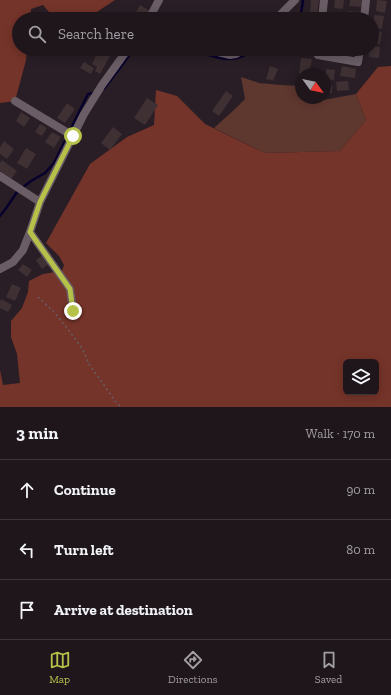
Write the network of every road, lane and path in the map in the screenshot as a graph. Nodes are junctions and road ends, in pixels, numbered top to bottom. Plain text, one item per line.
1 (159, 0) edge
2 (295, 0) edge
3 (324, 0) edge
4 (366, 0) edge
5 (153, 12) edge
6 (283, 12) edge
7 (323, 12) edge
8 (365, 12) edge
9 (123, 56) edge
10 (324, 56) edge
11 (359, 56) edge
12 (15, 101) dead end
13 (73, 136) junction
14 (0, 176) edge
15 (40, 202) junction
16 (30, 232) junction
17 (2, 265) edge
18 (38, 296) dead end
19 (73, 311) dead end
20 (121, 407) edge

1 - 5 street
2 - 6 street
3 - 7 street
4 - 8 street
9 - 13 street
10 - 11 street
12 - 13 street
13 - 15 street
14 - 15 street
15 - 16 street
16 - 17 street
16 - 19 street
18 - 20 path

